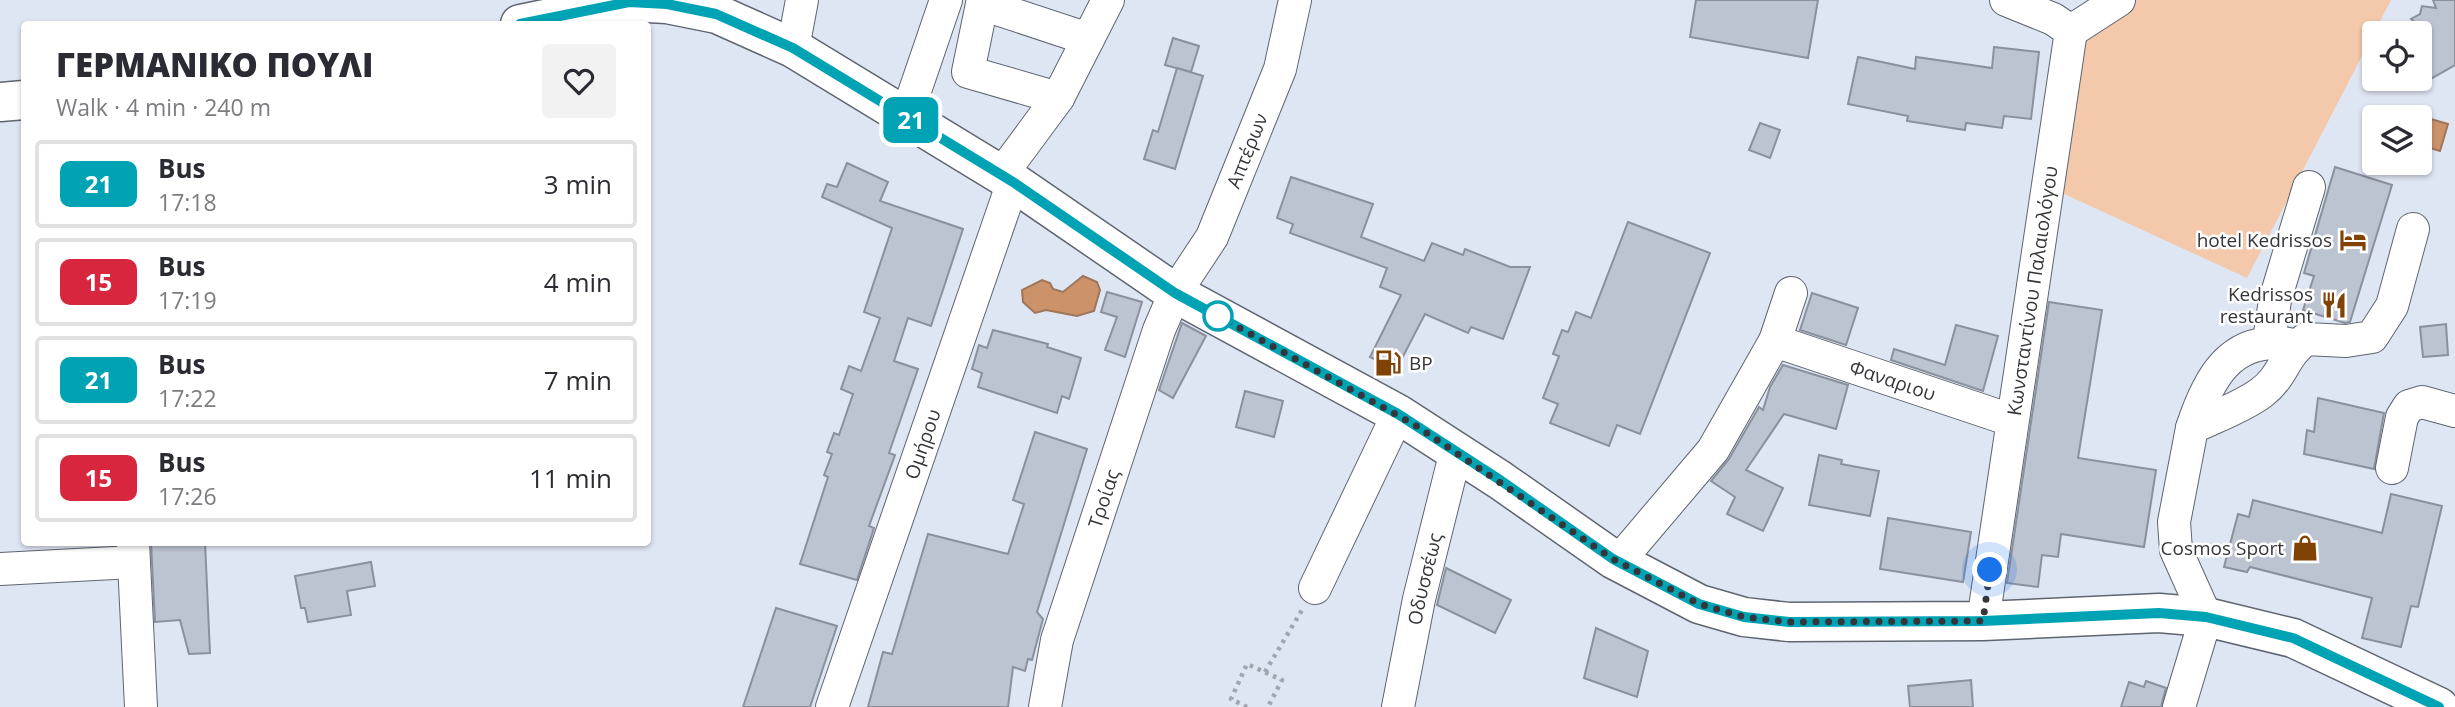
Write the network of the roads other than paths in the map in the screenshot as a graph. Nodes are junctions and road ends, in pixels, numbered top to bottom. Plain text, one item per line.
1 (802, 0) edge
2 (946, 0) edge
3 (1108, 0) edge
4 (1294, 0) edge
5 (2006, 0) edge
6 (2119, 0) edge
7 (535, 21) edge
8 (2071, 31) junction
9 (1088, 39) junction
10 (793, 48) junction
11 (1058, 98) junction
12 (21, 100) edge
13 (0, 102) edge
14 (906, 117) junction
15 (1007, 179) junction
16 (2309, 187) dead end
17 (2413, 229) dead end
18 (1175, 293) junction
19 (1791, 293) dead end
20 (1775, 341) junction
21 (2283, 343) junction
22 (2455, 411) edge
23 (1398, 414) junction
24 (2011, 420) junction
25 (2192, 428) junction
26 (1456, 451) junction
27 (2392, 468) dead end
28 (133, 552) edge
29 (1618, 562) junction
30 (0, 569) edge
31 (1315, 588) road end
32 (2206, 617) junction
33 (1983, 621) junction
34 (141, 707) edge
35 (832, 707) edge
36 (1045, 707) edge
37 (1398, 707) edge
38 (2179, 707) edge
39 (2439, 707) edge

1 - 10 street
2 - 14 street
3 - 9 street, Ομήρου
4 - 18 street, Απτέρων
5 - 8 street
6 - 8 street
7 - 10 main road
8 - 24 street, Κωνσταντίνου Παλαιολόγου
9 - 11 street, Ομήρου
9 - 11 street
10 - 14 main road
11 - 15 street, Ομήρου
12 - 13 main road
14 - 15 main road
15 - 18 main road
15 - 35 street, Ομήρου
16 - 21 street
17 - 21 street
18 - 23 main road
18 - 36 street, Τροίας
19 - 20 street
20 - 24 street, Φαναριου
20 - 29 street
21 - 25 street
21 - 25 street
22 - 27 street
23 - 26 main road
23 - 31 street
24 - 33 street, Κωνσταντίνου Παλαιολόγου
25 - 32 street
26 - 29 main road
26 - 37 street, Οδυσσέως
28 - 30 street
28 - 34 street
29 - 33 main road
32 - 33 main road
32 - 38 street
32 - 39 main road

